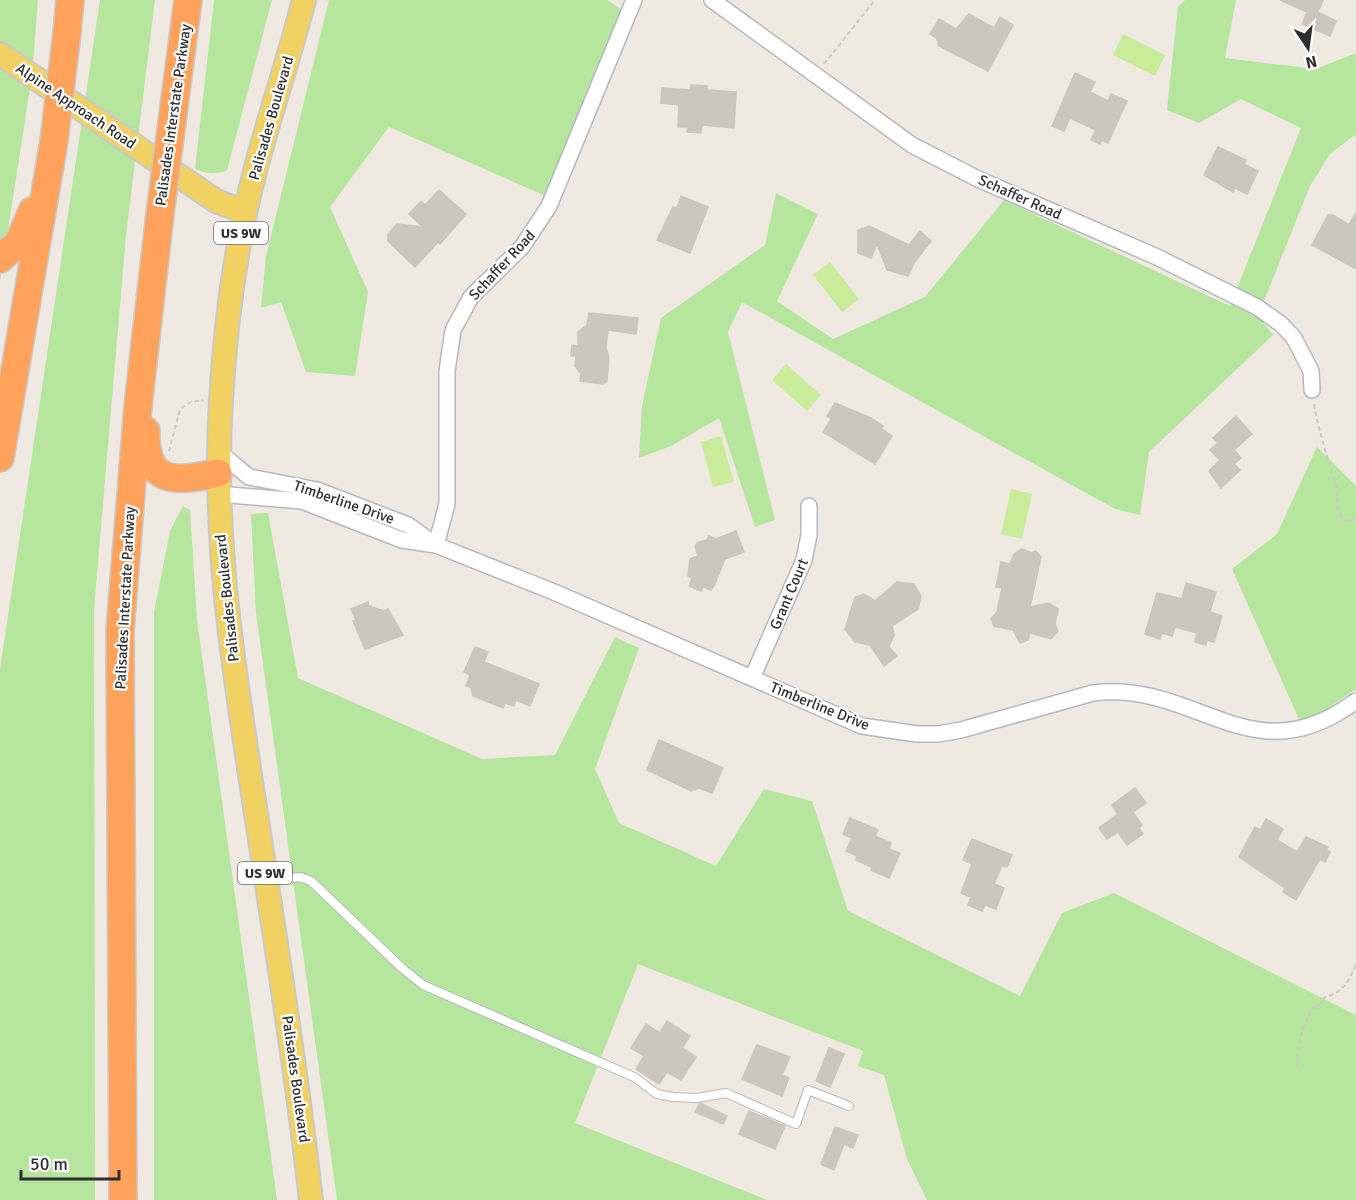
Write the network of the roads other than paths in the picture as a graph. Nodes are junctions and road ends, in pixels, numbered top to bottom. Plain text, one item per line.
1 (70, 0) edge
2 (190, 0) edge
3 (304, 0) edge
4 (634, 0) edge
5 (712, 0) edge
6 (0, 54) edge
7 (54, 141) junction
8 (245, 212) junction
9 (0, 259) edge
10 (148, 311) junction
11 (1312, 390) road end
12 (0, 458) edge
13 (218, 473) junction
14 (809, 507) dead end
15 (390, 526) junction
16 (436, 545) junction
17 (752, 678) junction
18 (1356, 701) edge
19 (266, 881) junction
20 (849, 1106) dead end
21 (123, 1200) edge
22 (311, 1200) edge

1 - 7 highway, bridge
2 - 10 highway, Palisades Interstate Parkway, bridge
3 - 8 main road, Palisades Boulevard / US 9W
4 - 16 street, Schaffer Road
5 - 11 street, Schaffer Road
6 - 8 main road, Alpine Approach Road
7 - 9 highway
7 - 12 highway
8 - 13 main road, Palisades Boulevard / US 9W
10 - 13 highway
10 - 21 highway, Palisades Interstate Parkway
13 - 15 street, Timberline Drive
13 - 15 street, Timberline Drive
13 - 19 main road, Palisades Boulevard / US 9W
14 - 17 street, Grant Court
15 - 16 street, Timberline Drive
16 - 17 street, Timberline Drive
17 - 18 street, Timberline Drive
19 - 20 lane
19 - 22 main road, Palisades Boulevard / US 9W

